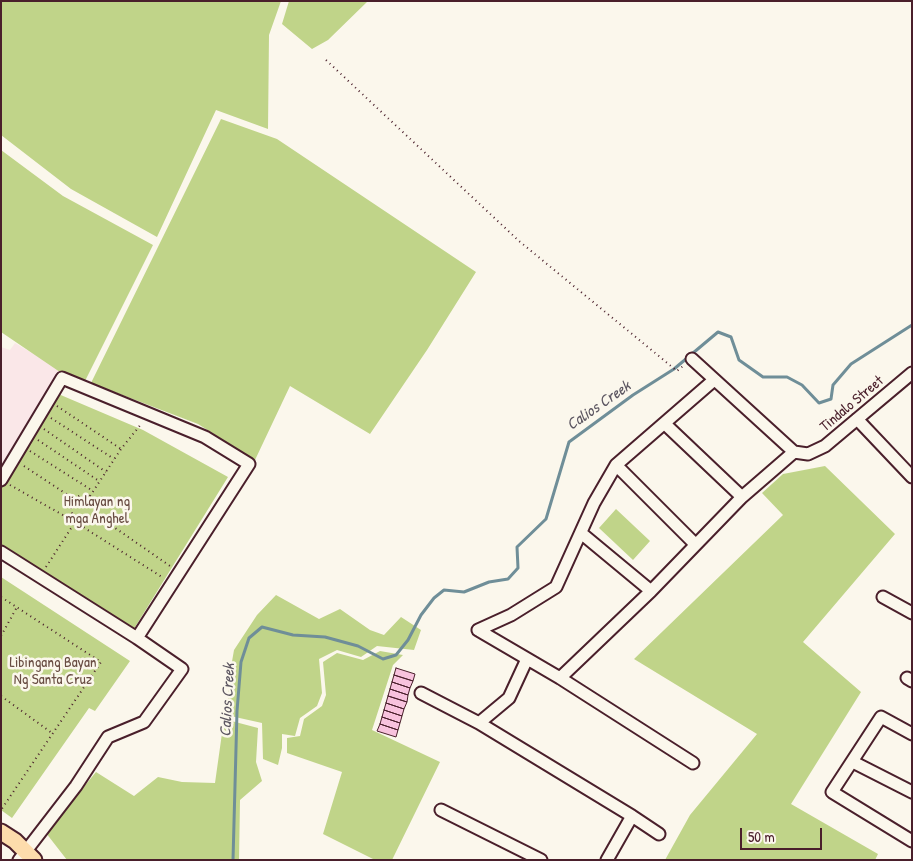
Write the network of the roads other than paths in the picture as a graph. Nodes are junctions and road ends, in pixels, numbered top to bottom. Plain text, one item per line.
1 (692, 359) road end
2 (912, 373) edge
3 (714, 380) junction
4 (857, 419) junction
5 (665, 424) junction
6 (794, 452) junction
7 (616, 465) junction
8 (910, 473) edge
9 (5, 483) edge
10 (742, 497) junction
11 (581, 533) junction
12 (694, 544) junction
13 (1, 552) edge
14 (651, 591) junction
15 (883, 597) dead end
16 (911, 610) edge
17 (137, 638) junction
18 (527, 659) junction
19 (560, 678) junction
20 (421, 693) dead end
21 (479, 723) junction
22 (912, 734) edge
23 (693, 762) dead end
24 (854, 762) junction
25 (912, 792) edge
26 (441, 810) dead end
27 (632, 816) junction
28 (1, 832) edge
29 (659, 834) dead end
30 (912, 841) edge
31 (26, 857) edge
32 (537, 859) edge
33 (607, 860) edge

1 - 3 street
2 - 4 street, Tindalo Street
3 - 5 street
3 - 6 street
4 - 6 street, Tindalo Street
4 - 8 street
5 - 7 street
5 - 10 street
6 - 10 street
7 - 11 street
7 - 12 street
9 - 17 street
10 - 12 street
11 - 14 street
11 - 18 street
12 - 14 street
13 - 17 street
14 - 19 street
15 - 16 street
17 - 31 street
18 - 19 street
18 - 21 street
19 - 23 street
20 - 21 street
21 - 27 street
22 - 24 street
24 - 25 street
24 - 30 street
26 - 32 street
27 - 29 street
27 - 33 street
28 - 31 main road

